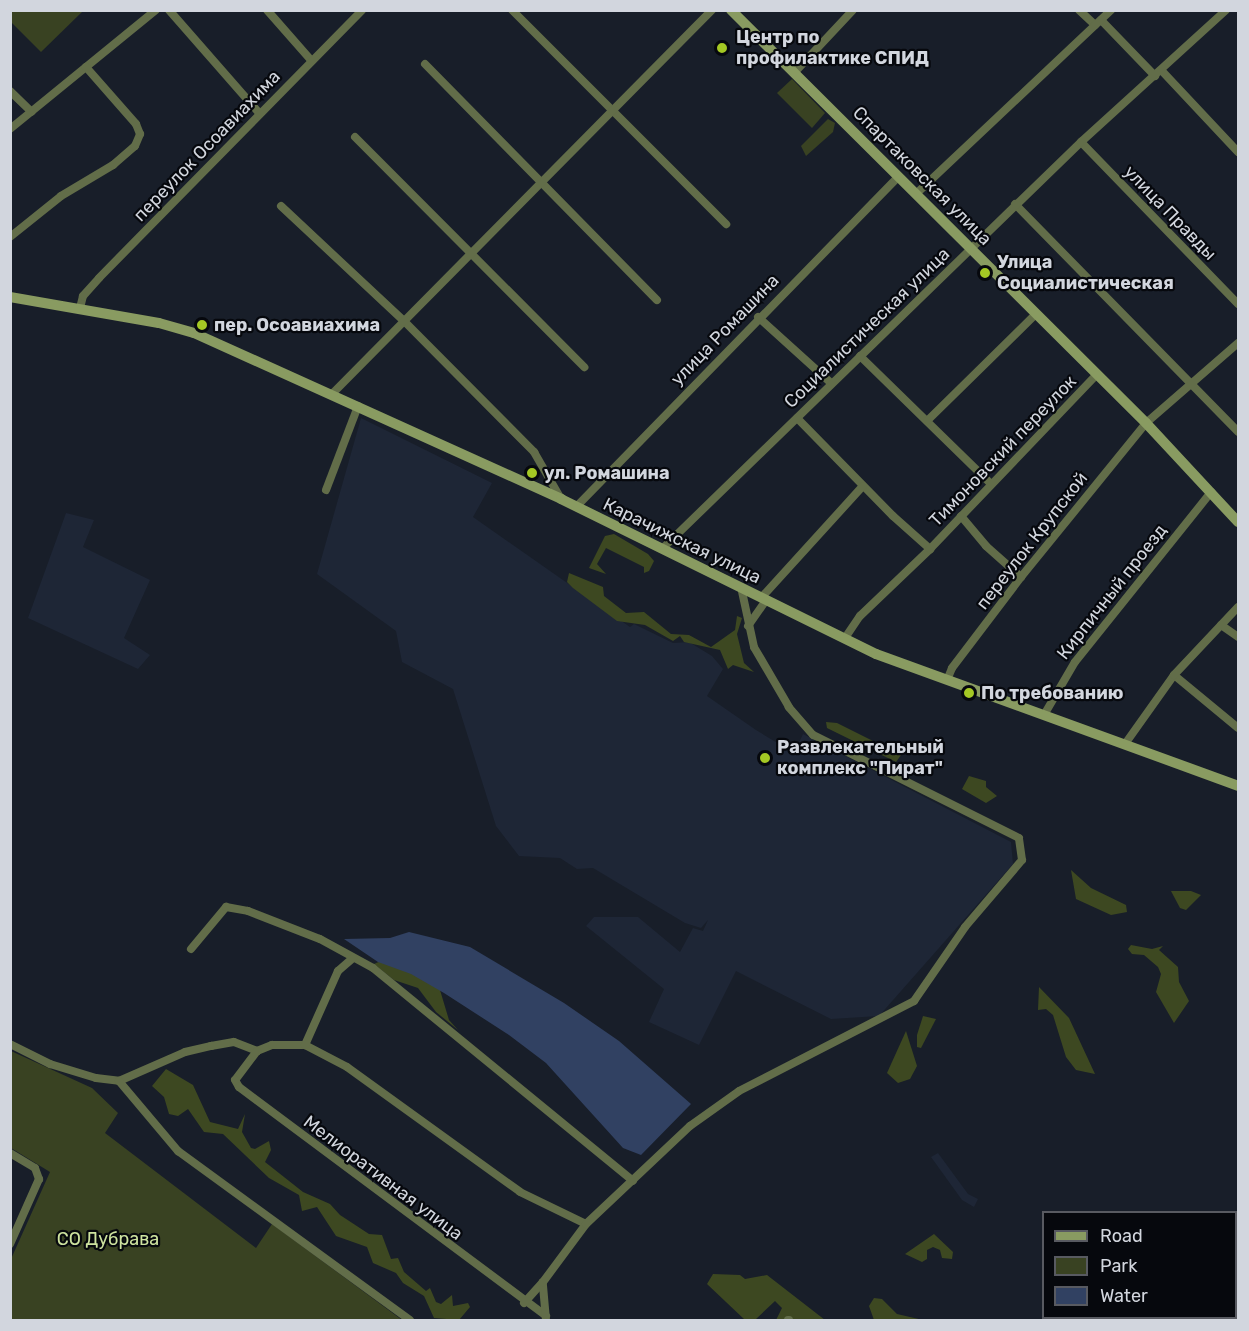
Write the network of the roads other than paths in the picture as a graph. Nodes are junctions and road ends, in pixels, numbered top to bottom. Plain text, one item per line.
1 (156, 10) edge
2 (170, 10) edge
3 (267, 10) edge
4 (362, 10) edge
5 (512, 10) edge
6 (712, 10) edge
7 (731, 10) edge
8 (854, 10) edge
9 (1079, 10) edge
10 (1111, 10) edge
11 (1226, 10) edge
12 (1098, 22) junction
13 (311, 60) junction
14 (425, 64) dead end
15 (86, 67) junction
16 (1162, 71) junction
17 (794, 73) junction
18 (1155, 76) junction
19 (10, 91) edge
20 (614, 111) junction
21 (32, 112) junction
22 (260, 114) junction
23 (10, 129) edge
24 (355, 137) dead end
25 (1081, 142) junction
26 (1239, 152) edge
27 (899, 176) junction
28 (542, 184) junction
29 (917, 193) junction
30 (1015, 204) junction
31 (281, 206) dead end
32 (726, 224) dead end
33 (10, 237) edge
34 (971, 248) junction
35 (472, 253) junction
36 (10, 297) edge
37 (657, 300) dead end
38 (1239, 304) edge
39 (80, 308) junction
40 (1036, 314) junction
41 (758, 317) junction
42 (404, 321) junction
43 (1239, 343) edge
44 (860, 356) junction
45 (584, 367) dead end
46 (1097, 374) junction
47 (831, 383) junction
48 (1193, 383) junction
49 (332, 394) junction
50 (358, 406) junction
51 (797, 418) junction
52 (928, 420) junction
53 (1146, 423) junction
54 (1239, 432) edge
55 (991, 484) junction
56 (863, 486) junction
57 (326, 490) dead end
58 (1211, 492) junction
59 (561, 499) junction
60 (576, 507) junction
61 (962, 516) junction
62 (1239, 522) edge
63 (663, 548) junction
64 (930, 549) junction
65 (1022, 577) junction
66 (741, 587) junction
67 (764, 599) junction
68 (1239, 607) edge
69 (1221, 625) junction
70 (748, 626) junction
71 (1239, 637) edge
72 (844, 638) junction
73 (1174, 675) junction
74 (947, 680) junction
75 (1044, 715) junction
76 (1239, 728) edge
77 (1125, 744) junction
78 (1239, 786) edge
79 (191, 949) dead end
80 (353, 958) junction
81 (10, 1044) edge
82 (305, 1045) junction
83 (257, 1051) junction
84 (119, 1081) junction
85 (10, 1153) edge
86 (633, 1181) junction
87 (586, 1224) junction
88 (10, 1244) edge
89 (543, 1282) junction
90 (524, 1303) junction
91 (546, 1318) edge
92 (410, 1320) edge

1 - 15 street
2 - 22 street
3 - 13 street
4 - 13 street, переулок Осоавиахима
5 - 20 street
6 - 20 street
7 - 17 main road, Спартаковская улица
8 - 17 street
9 - 12 street
10 - 12 street
11 - 16 street, Социалистическая улица
12 - 18 street
12 - 29 street
13 - 22 street, переулок Осоавиахима
14 - 28 street
15 - 21 street
15 - 33 street
16 - 18 street, Социалистическая улица
16 - 26 street
17 - 27 main road, Спартаковская улица
18 - 25 street, Социалистическая улица
19 - 21 street
20 - 28 street
20 - 32 street
21 - 23 street
22 - 39 street, переулок Осоавиахима
24 - 35 street
25 - 30 street, Социалистическая улица
25 - 38 street, улица Правды
27 - 29 main road, Спартаковская улица
27 - 41 street, улица Ромашина
28 - 35 street
28 - 37 street
29 - 34 main road, Спартаковская улица
30 - 34 street, Социалистическая улица
30 - 48 street
31 - 42 street
34 - 40 main road, Спартаковская улица
34 - 44 street, Социалистическая улица
35 - 42 street
35 - 45 street
36 - 39 main road, Карачижская улица
39 - 49 main road, Карачижская улица
40 - 46 main road, Спартаковская улица
40 - 52 street
41 - 47 street
41 - 60 street, улица Ромашина
42 - 49 street
42 - 59 street
43 - 48 street, переулок Крупской
44 - 47 street, Социалистическая улица
44 - 52 street
46 - 53 main road, Спартаковская улица
46 - 55 street, Тимоновский переулок
47 - 51 street, Социалистическая улица
48 - 53 street, переулок Крупской
48 - 54 street
49 - 50 main road, Карачижская улица
50 - 57 street
50 - 59 main road, Карачижская улица
51 - 56 street, Тимоновский переулок
51 - 63 street, Социалистическая улица
52 - 55 street
53 - 58 main road, Спартаковская улица
53 - 65 street, переулок Крупской
55 - 61 street, Тимоновский переулок
56 - 64 street, Тимоновский переулок
56 - 67 street
58 - 62 main road, Спартаковская улица
58 - 75 street, Кирпичный проезд
59 - 60 main road, Карачижская улица
60 - 63 main road, Карачижская улица
61 - 64 street, Тимоновский переулок
61 - 65 street
63 - 66 main road, Карачижская улица
64 - 72 street, Тимоновский переулок
65 - 74 street, переулок Крупской
66 - 67 main road, Карачижская улица
66 - 70 street
67 - 70 street
67 - 72 main road, Карачижская улица
68 - 69 street
69 - 71 street
69 - 73 street
70 - 86 street
72 - 74 main road, Карачижская улица
73 - 76 street
73 - 77 street
74 - 75 main road, Карачижская улица
75 - 77 main road, Карачижская улица
77 - 78 main road, Карачижская улица
79 - 80 street
80 - 82 street
80 - 86 street
81 - 84 street
82 - 83 street
82 - 87 street
83 - 84 street
83 - 90 street, Мелиоративная улица
84 - 92 street
85 - 88 street
86 - 87 street
87 - 89 street
89 - 90 street
89 - 91 street
90 - 91 street, Мелиоративная улица

